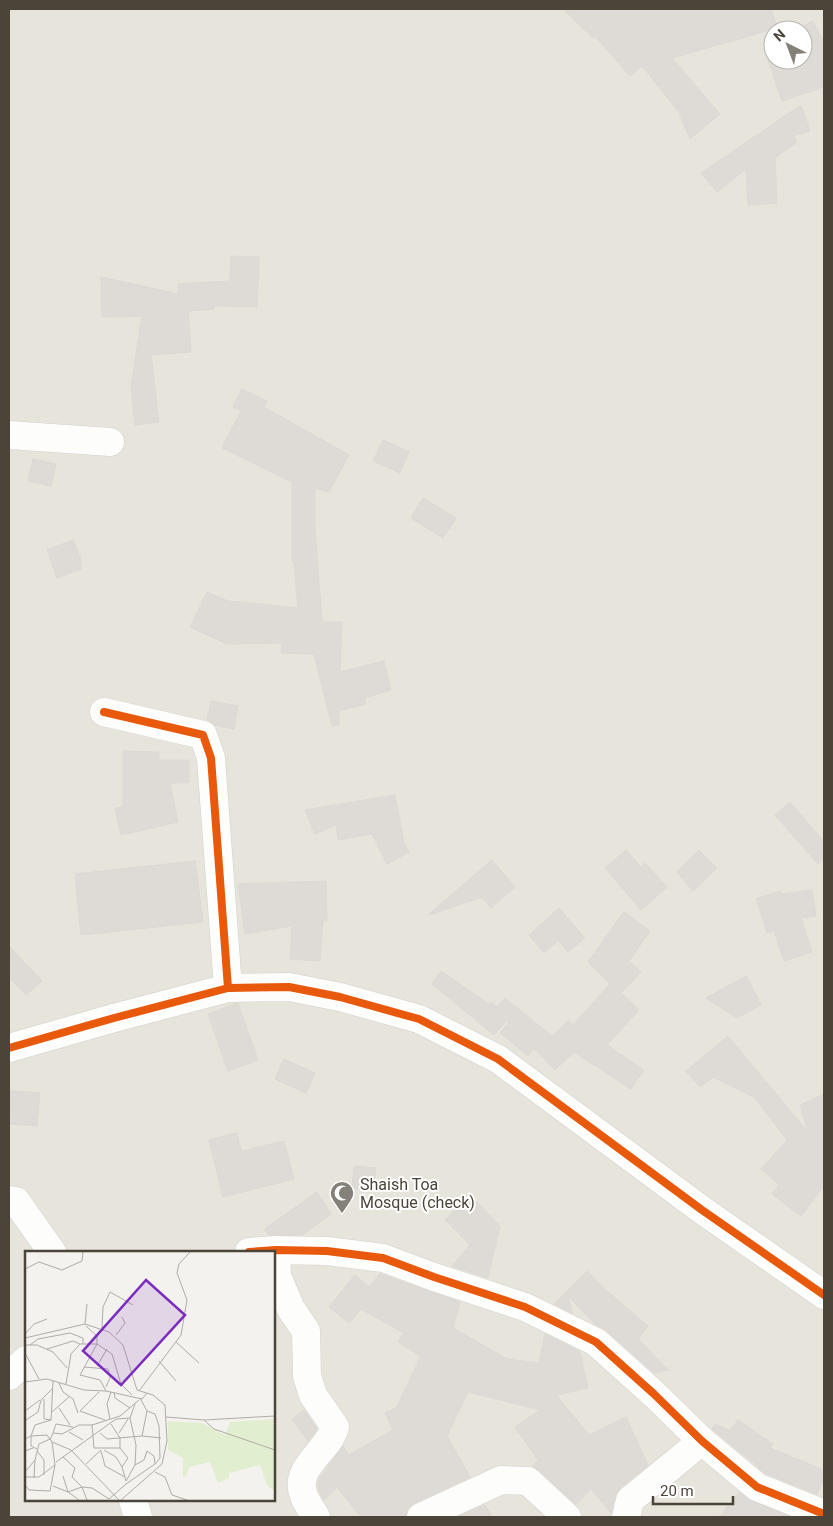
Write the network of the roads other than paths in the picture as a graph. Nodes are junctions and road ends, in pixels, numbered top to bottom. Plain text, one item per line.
1 (9, 435) edge
2 (110, 442) dead end
3 (104, 712) dead end
4 (228, 988) junction
5 (9, 1048) edge
6 (9, 1200) edge
7 (276, 1250) junction
8 (51, 1251) edge
9 (262, 1251) edge
10 (824, 1295) edge
11 (25, 1361) edge
12 (9, 1376) edge
13 (702, 1441) junction
14 (133, 1501) edge
15 (824, 1514) edge
16 (138, 1517) edge
17 (316, 1517) edge
18 (421, 1517) edge
19 (567, 1517) edge
20 (626, 1517) edge

1 - 2 street
3 - 4 street
4 - 5 street
4 - 10 street
6 - 8 street
7 - 9 street
7 - 13 street
7 - 17 street
11 - 12 street
13 - 15 street
13 - 20 street
14 - 16 street
18 - 19 street

